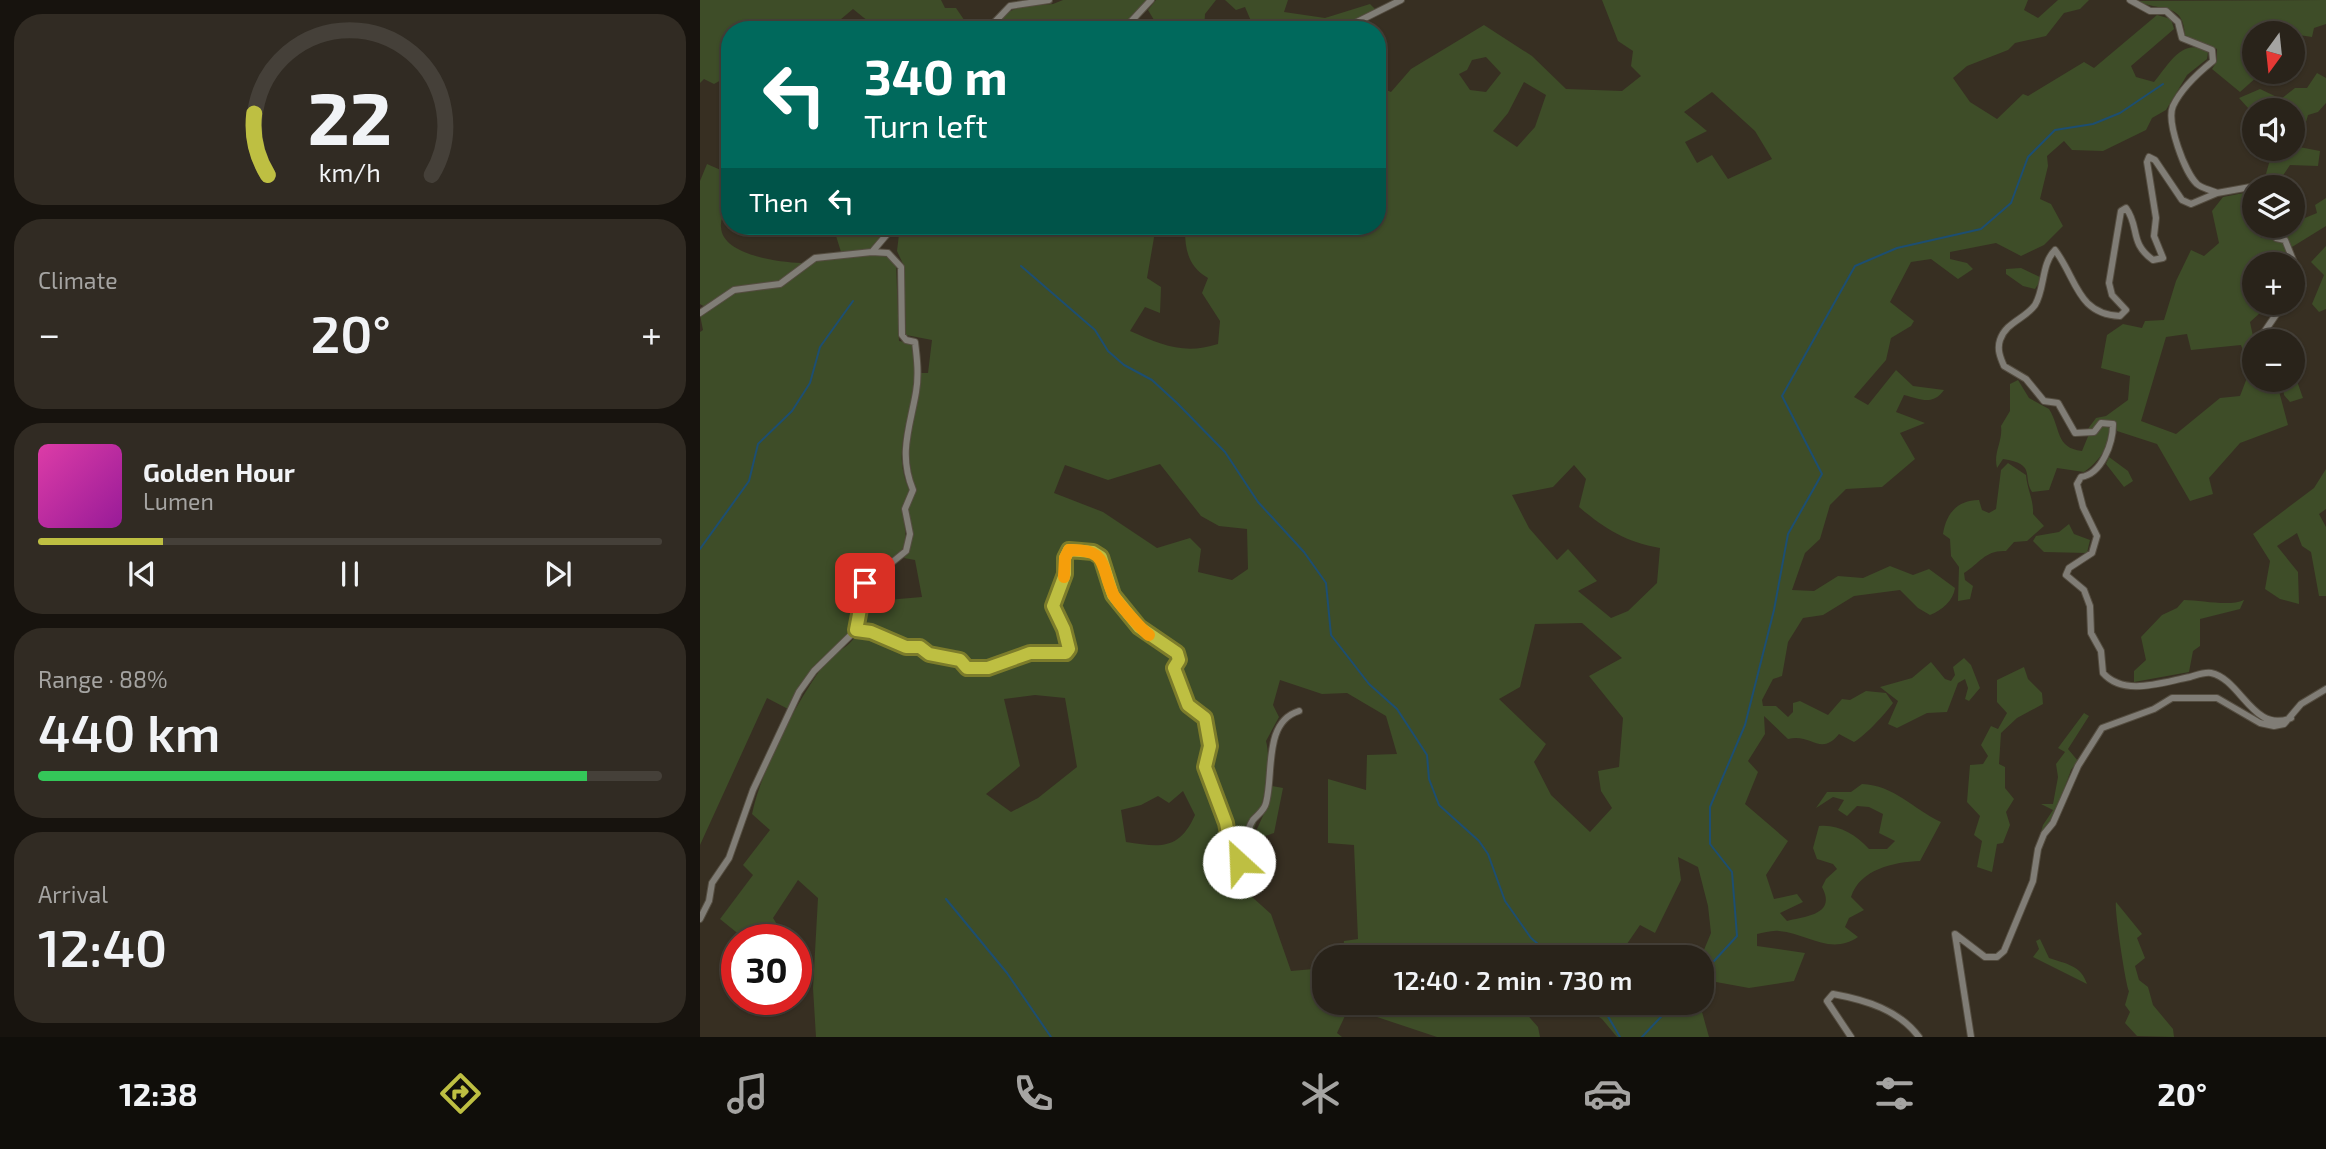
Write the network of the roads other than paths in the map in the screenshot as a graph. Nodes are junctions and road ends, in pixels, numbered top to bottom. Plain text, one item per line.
1 (1049, 0) edge
2 (1151, 0) edge
3 (1401, 0) edge
4 (2130, 0) edge
5 (996, 21) edge
6 (1131, 21) edge
7 (1359, 21) edge
8 (2242, 189) edge
9 (2217, 193) junction
10 (886, 235) edge
11 (2276, 238) edge
12 (872, 252) junction
13 (2290, 252) edge
14 (700, 313) edge
15 (856, 630) junction
16 (2326, 689) edge
17 (1299, 710) dead end
18 (2291, 718) junction
19 (700, 919) edge
20 (1851, 1037) edge
21 (1919, 1037) edge
22 (1971, 1037) edge

1 - 5 street
2 - 6 street
3 - 7 street
4 - 9 street
8 - 9 street
9 - 18 street
10 - 12 street
11 - 13 street
12 - 14 street
12 - 15 street
15 - 17 street
15 - 19 street
16 - 18 street
18 - 22 street
20 - 21 street

